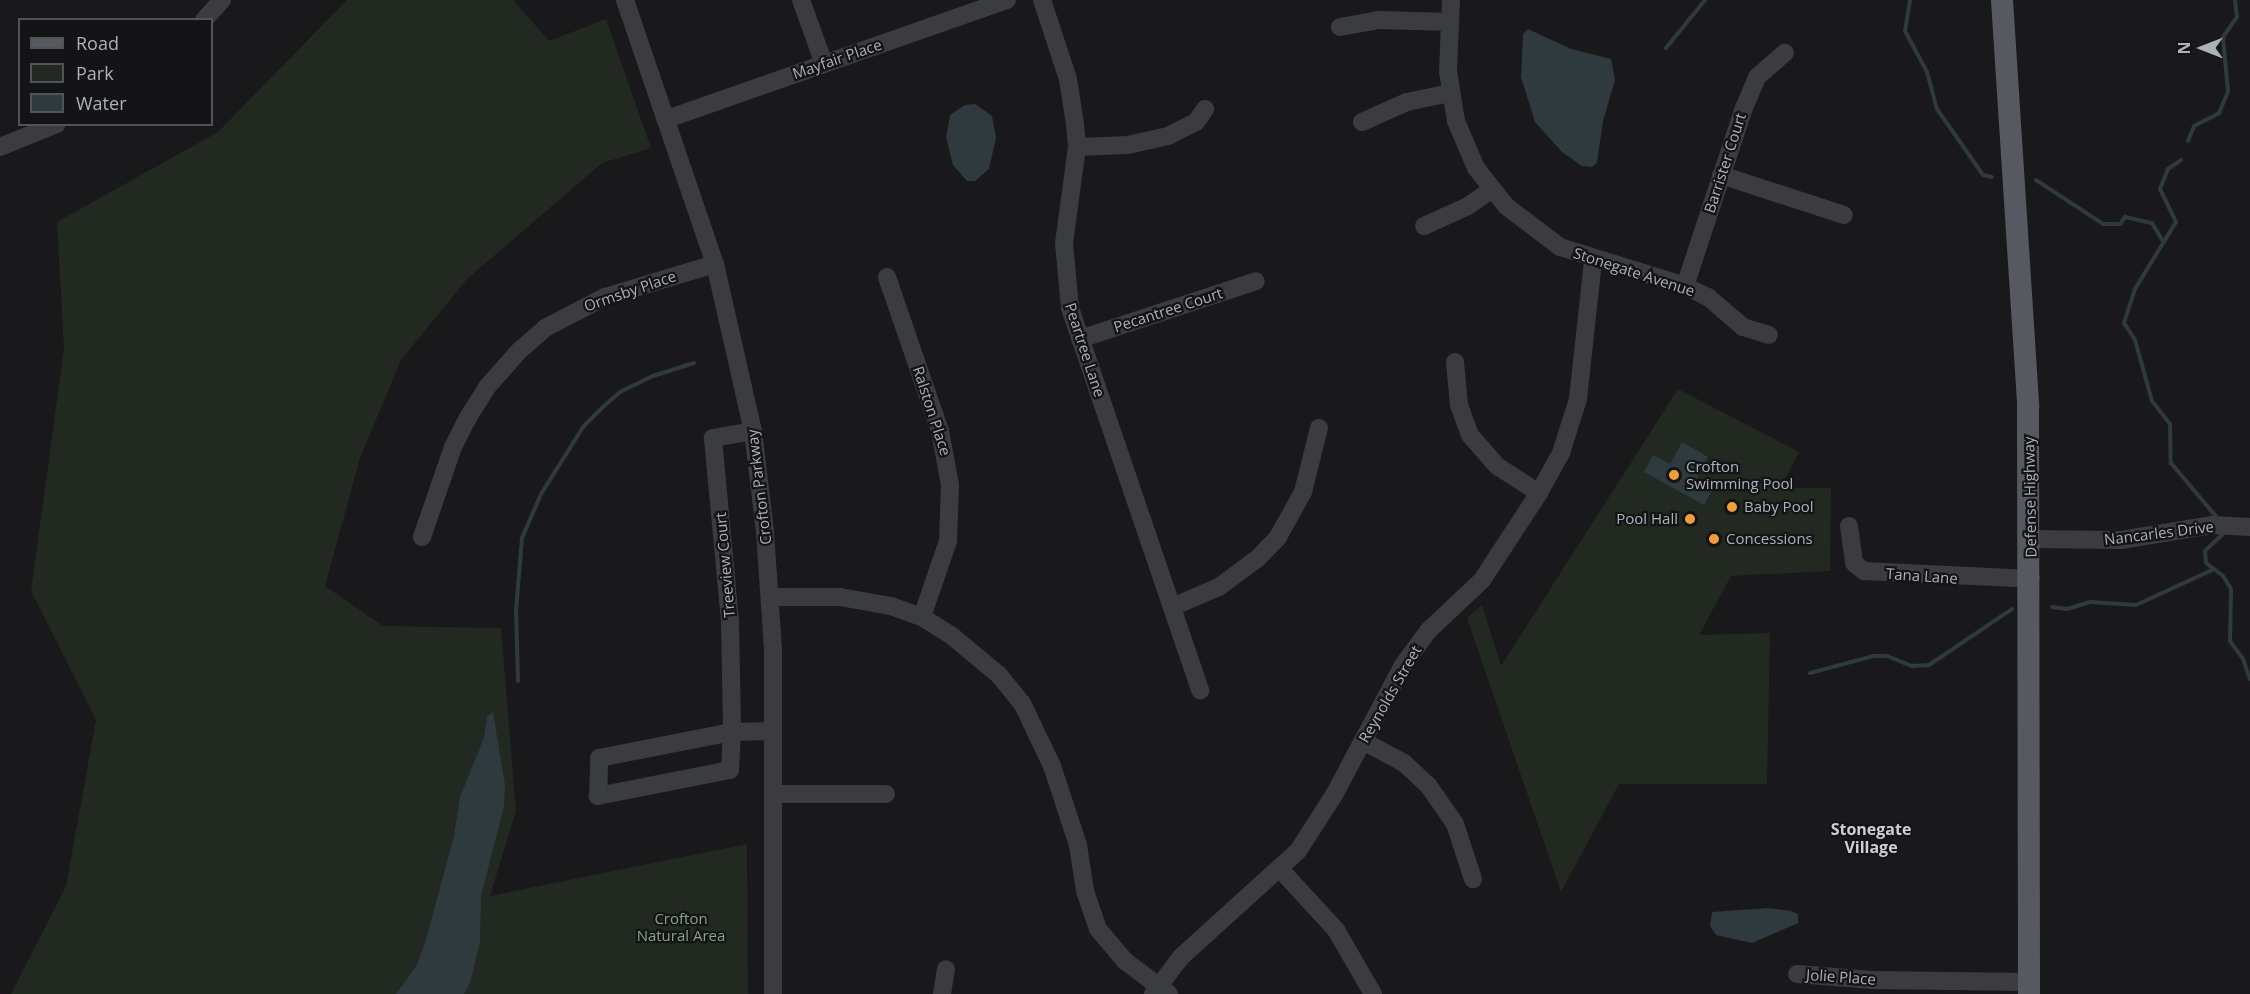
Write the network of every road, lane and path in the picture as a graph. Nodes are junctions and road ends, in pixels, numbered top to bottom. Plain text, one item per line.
1 (222, 0) edge
2 (625, 0) edge
3 (801, 0) edge
4 (1007, 0) edge
5 (1041, 0) edge
6 (1451, 0) edge
7 (2002, 0) edge
8 (206, 18) edge
9 (1450, 22) junction
10 (1340, 27) dead end
11 (1785, 53) dead end
12 (824, 64) junction
13 (1450, 93) junction
14 (1205, 109) dead end
15 (667, 119) junction
16 (1362, 122) dead end
17 (52, 126) edge
18 (0, 147) edge
19 (1077, 147) junction
20 (1721, 175) junction
21 (1491, 190) junction
22 (1844, 215) dead end
23 (1424, 226) dead end
24 (1593, 260) junction
25 (715, 264) junction
26 (887, 277) dead end
27 (1256, 281) dead end
28 (1685, 286) junction
29 (1769, 335) dead end
30 (1080, 339) junction
31 (1455, 362) dead end
32 (1318, 428) dead end
33 (753, 431) junction
34 (1539, 493) junction
35 (1849, 526) dead end
36 (2250, 527) edge
37 (422, 537) dead end
38 (2032, 539) junction
39 (2031, 579) junction
40 (770, 597) junction
41 (1172, 607) junction
42 (922, 617) junction
43 (1200, 690) dead end
44 (773, 731) junction
45 (732, 732) junction
46 (1363, 741) junction
47 (772, 794) junction
48 (886, 794) dead end
49 (1280, 869) junction
50 (1473, 879) dead end
51 (946, 969) dead end
52 (1797, 974) dead end
53 (2030, 988) edge
54 (1160, 991) edge
55 (772, 994) edge
56 (942, 994) edge
57 (1373, 994) edge

1 - 8 street
2 - 15 street, Crofton Parkway
3 - 12 street
4 - 12 street, Mayfair Place
5 - 19 street, Peartree Lane
6 - 9 street, Stonegate Avenue
7 - 38 main road, Defense Highway
9 - 10 street
9 - 13 street, Stonegate Avenue
11 - 20 street, Barrister Court
12 - 15 street, Mayfair Place
13 - 16 street
13 - 21 street, Stonegate Avenue
14 - 19 street
15 - 25 street, Crofton Parkway
17 - 18 street
19 - 30 street, Peartree Lane
20 - 22 street
20 - 28 street, Barrister Court
21 - 23 street
21 - 24 street, Stonegate Avenue
24 - 28 street, Stonegate Avenue
24 - 34 street, Reynolds Street
25 - 33 street, Crofton Parkway
25 - 37 street, Ormsby Place
26 - 42 street, Ralston Place
27 - 30 street, Pecantree Court
28 - 29 street, Stonegate Avenue
30 - 41 street, Peartree Lane
31 - 34 street
32 - 41 street
33 - 40 street, Crofton Parkway
33 - 45 street, Treeview Court
34 - 46 street, Reynolds Street
35 - 39 street, Tana Lane
36 - 38 street, Nancarles Drive
38 - 39 main road, Defense Highway
39 - 53 main road, Defense Highway
40 - 42 street
40 - 44 street, Crofton Parkway
41 - 43 street, Peartree Lane
42 - 54 street
44 - 45 street
44 - 47 street, Crofton Parkway
45 - 45 street
46 - 49 street, Reynolds Street
46 - 50 street
47 - 48 street
47 - 55 street, Crofton Parkway
49 - 54 street, Reynolds Street
49 - 57 street
51 - 56 street
52 - 53 street, Jolie Place

